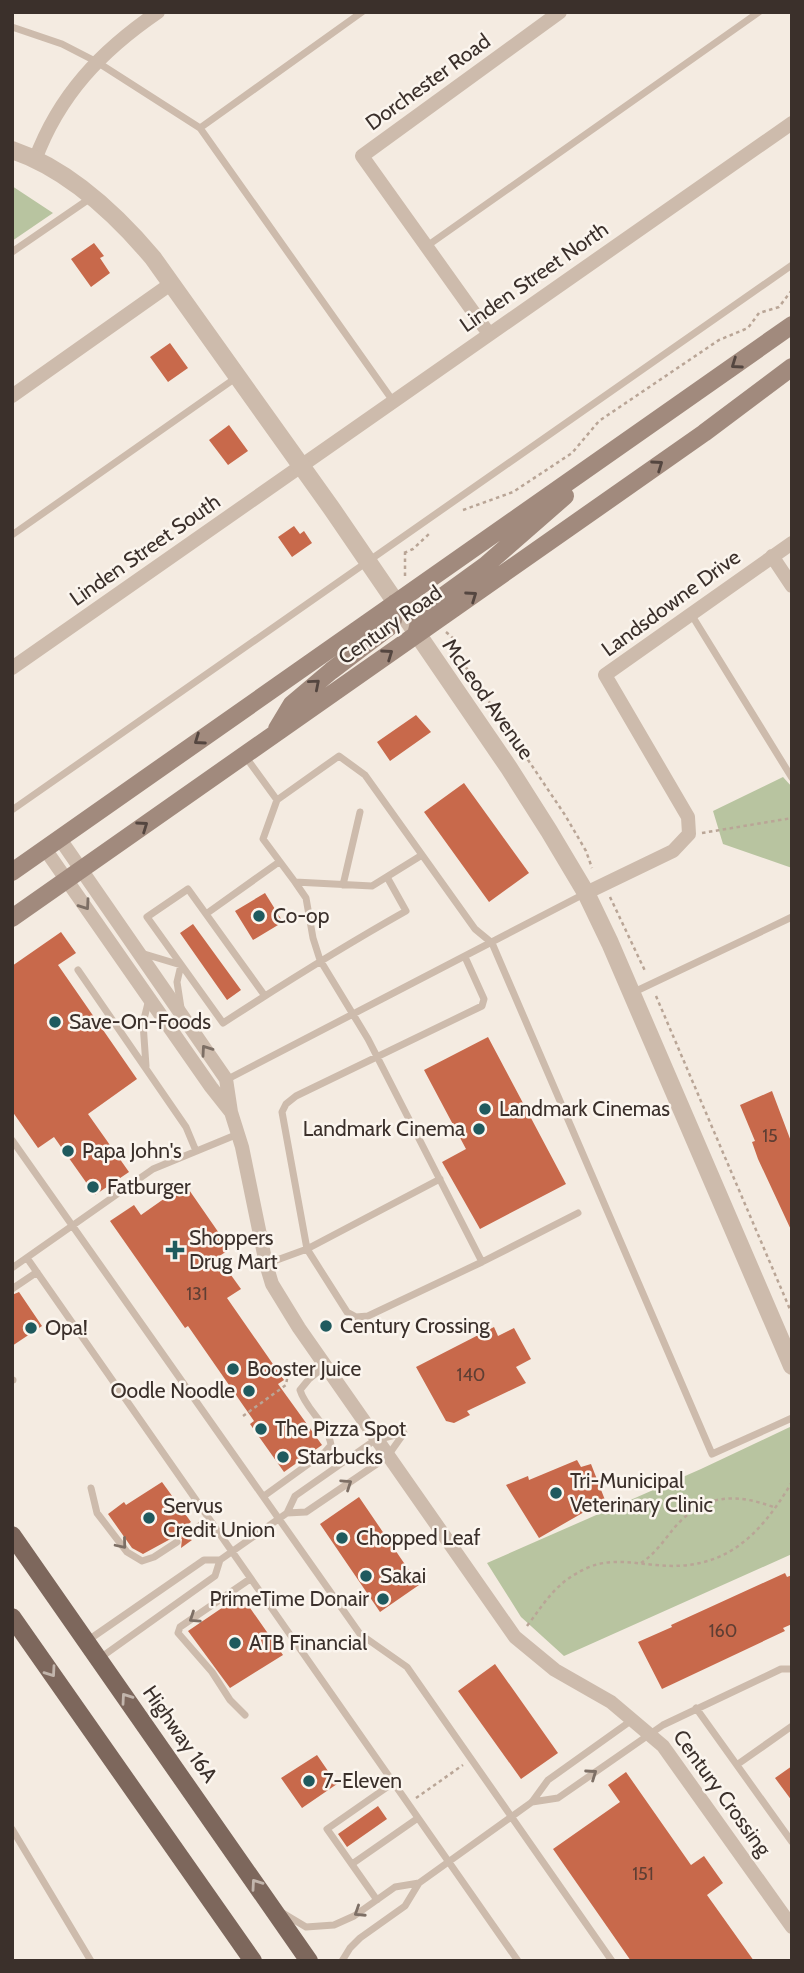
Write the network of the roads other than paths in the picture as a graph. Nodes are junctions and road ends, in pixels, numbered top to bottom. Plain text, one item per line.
1 (158, 12) edge
2 (362, 12) edge
3 (559, 12) edge
4 (760, 12) edge
5 (12, 27) edge
6 (97, 62) junction
7 (792, 123) edge
8 (200, 128) junction
9 (12, 150) edge
10 (35, 160) junction
11 (92, 196) junction
12 (426, 246) junction
13 (12, 252) edge
14 (792, 265) edge
15 (172, 283) junction
16 (792, 325) edge
17 (489, 334) junction
18 (792, 367) edge
19 (237, 377) junction
20 (12, 396) edge
21 (393, 402) junction
22 (637, 434) junction
23 (301, 466) junction
24 (12, 535) edge
25 (792, 543) edge
26 (772, 556) junction
27 (367, 561) junction
28 (792, 586) edge
29 (395, 603) junction
30 (691, 614) junction
31 (416, 635) junction
32 (12, 668) edge
33 (272, 736) junction
34 (245, 755) junction
35 (792, 778) edge
36 (277, 800) junction
37 (12, 810) edge
38 (360, 812) dead end
39 (52, 844) junction
40 (422, 855) junction
41 (279, 862) junction
42 (12, 872) edge
43 (74, 875) junction
44 (387, 877) junction
45 (295, 882) junction
46 (343, 885) junction
47 (586, 893) junction
48 (206, 914) junction
49 (792, 917) edge
50 (12, 918) edge
51 (492, 943) junction
52 (138, 952) junction
53 (465, 957) junction
54 (320, 960) junction
55 (181, 965) junction
56 (78, 970) dead end
57 (631, 993) junction
58 (265, 996) junction
59 (150, 998) junction
60 (354, 1014) junction
61 (182, 1016) junction
62 (377, 1057) junction
63 (147, 1069) junction
64 (226, 1079) junction
65 (211, 1087) junction
66 (231, 1112) junction
67 (238, 1134) junction
68 (12, 1140) edge
69 (195, 1152) junction
70 (440, 1179) junction
71 (578, 1213) dead end
72 (73, 1226) junction
73 (307, 1249) junction
74 (27, 1258) junction
75 (482, 1262) junction
76 (265, 1264) junction
77 (12, 1268) edge
78 (37, 1272) junction
79 (12, 1289) edge
80 (325, 1366) junction
81 (792, 1366) edge
82 (792, 1418) edge
83 (376, 1440) junction
84 (387, 1457) junction
85 (90, 1488) dead end
86 (264, 1496) junction
87 (287, 1513) junction
88 (279, 1518) junction
89 (209, 1519) junction
90 (188, 1534) dead end
91 (12, 1535) edge
92 (177, 1542) dead end
93 (231, 1552) junction
94 (220, 1560) junction
95 (250, 1579) junction
96 (12, 1616) edge
97 (87, 1641) junction
98 (99, 1658) junction
99 (792, 1669) edge
100 (696, 1708) junction
101 (245, 1715) dead end
102 (634, 1719) junction
103 (792, 1726) edge
104 (650, 1733) junction
105 (738, 1764) junction
106 (393, 1783) junction
107 (531, 1802) junction
108 (512, 1817) junction
109 (418, 1818) junction
110 (12, 1829) edge
111 (792, 1842) edge
112 (449, 1861) junction
113 (352, 1864) junction
114 (419, 1883) junction
115 (377, 1900) junction
116 (272, 1906) junction
117 (790, 1921) edge
118 (91, 1961) edge
119 (253, 1961) edge
120 (309, 1961) edge
121 (342, 1961) edge
122 (518, 1961) edge
123 (612, 1961) edge

1 - 6 street
2 - 8 lane
3 - 12 street, Dorchester Road
4 - 12 lane
5 - 6 lane
6 - 8 lane
6 - 10 street
7 - 17 street, Linden Street North
8 - 21 lane
9 - 10 street, McLeod Avenue
10 - 11 street, McLeod Avenue
11 - 13 lane
11 - 15 street, McLeod Avenue
12 - 17 street, Dorchester Road
14 - 27 lane
15 - 19 street, McLeod Avenue
15 - 20 street
16 -> 22 main road, Century Road
17 - 21 street, Linden Street North
31 -> 18 main road, Century Road
19 - 23 street, McLeod Avenue
19 - 24 lane
21 - 23 street, Linden Street North
22 - 29 main road, Century Road
22 - 31 main road
23 - 27 street, McLeod Avenue
23 - 32 street, Linden Street South
25 - 26 street
26 - 28 street, Landsdowne Drive
26 - 30 street, Landsdowne Drive
27 - 29 street, McLeod Avenue
27 - 37 lane
29 - 31 street, McLeod Avenue
33 -> 29 main road
29 -> 39 main road, Century Road
30 - 35 lane
30 - 47 street, Landsdowne Drive
33 -> 31 main road, Century Road
31 - 47 street, McLeod Avenue
33 - 34 main road, Century Road
34 - 36 lane
43 -> 34 main road, Century Road
36 - 40 lane
36 - 41 lane
38 - 46 lane
39 - 42 main road, Century Road
39 - 43 street, Century Crossing
40 - 44 lane
40 - 51 lane
41 - 45 lane
41 - 48 lane
43 - 50 main road, Century Road
43 - 52 street, Century Crossing
43 -> 59 street, Century Crossing
44 - 46 lane
44 - 54 lane
45 - 46 lane
45 - 54 lane
47 - 51 lane
47 - 57 street, McLeod Avenue
48 - 55 lane
48 - 58 lane
49 - 57 lane
51 - 53 lane
51 - 82 lane
52 - 55 lane
52 - 61 street, Century Crossing
53 - 60 lane
53 - 62 lane
54 - 58 lane
54 - 60 lane
55 - 58 lane
55 - 61 lane
56 - 63 lane
57 - 81 street, McLeod Avenue
59 - 63 lane
59 - 65 street, Century Crossing
60 - 62 lane
60 - 64 lane
64 -> 61 street, Century Crossing
62 - 70 lane
62 - 73 lane
63 - 69 lane
64 - 65 lane
64 - 66 street, Century Crossing
65 - 66 street, Century Crossing
66 - 67 street, Century Crossing
67 - 69 lane
67 - 76 street, Century Crossing
68 - 72 lane
69 - 72 lane
70 - 73 lane
70 - 75 lane
71 - 75 lane
72 - 74 lane
72 - 86 lane
73 - 75 lane
73 - 76 lane
74 - 77 lane
74 - 78 lane
76 - 80 street, Century Crossing
78 - 79 lane
78 - 89 lane
80 - 83 street, Century Crossing
80 - 86 lane
83 - 84 street, Century Crossing
83 - 84 lane
83 - 87 lane
87 -> 84 lane
84 - 102 street, Century Crossing
85 -> 92 lane
86 - 88 lane
87 - 88 lane
88 - 93 lane
88 - 108 lane
89 - 90 lane
89 - 93 lane
91 - 97 main road, Highway 16A
93 - 94 lane
93 - 95 lane
94 - 97 lane
94 - 98 lane
95 -> 101 lane
95 - 106 lane
96 -> 119 main road
97 - 98 main road, Highway 16A
116 -> 98 main road, Highway 16A
99 - 100 lane
100 - 104 lane
100 - 105 lane
102 - 104 street, Century Crossing
102 - 107 lane
103 - 105 lane
107 -> 104 lane
104 - 117 street, Century Crossing
105 - 111 lane
106 - 109 lane
106 - 113 lane
107 - 108 lane
108 - 112 lane
108 - 123 lane
109 - 112 lane
109 - 113 lane
110 - 118 lane
112 - 114 lane
112 - 122 lane
113 - 115 lane
114 - 115 lane
114 - 121 lane
115 -> 116 lane
116 - 120 main road, Highway 16A

